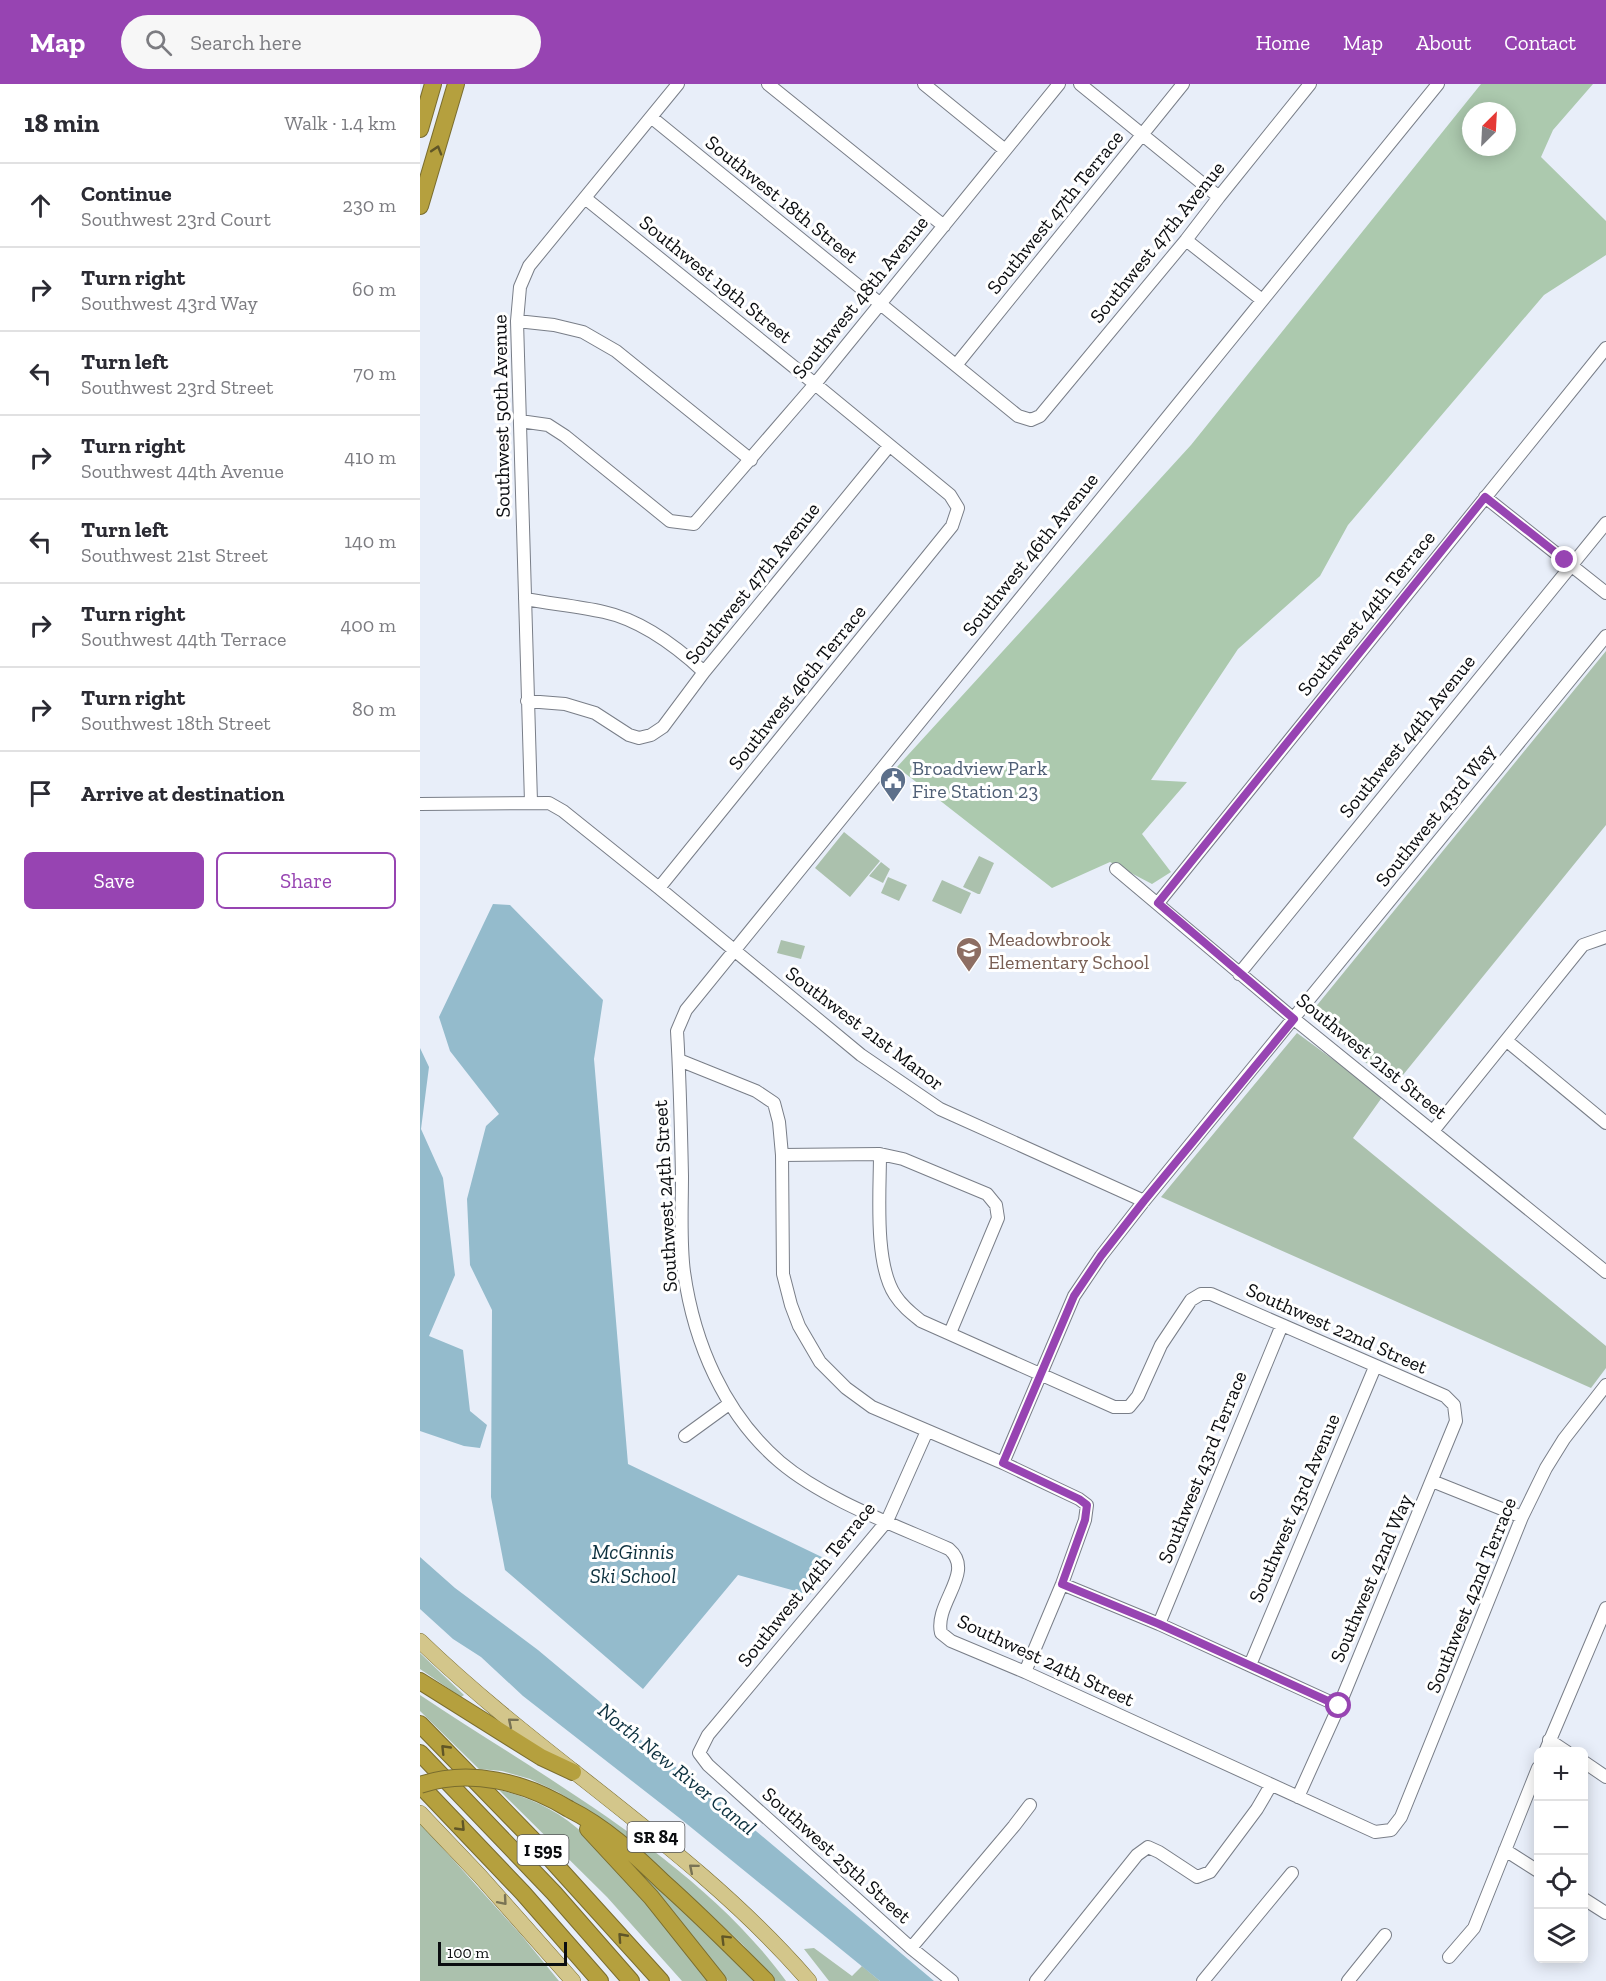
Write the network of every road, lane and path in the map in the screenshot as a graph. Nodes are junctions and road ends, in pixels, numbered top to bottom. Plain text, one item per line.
1 (433, 84) edge
2 (456, 84) edge
3 (678, 84) edge
4 (768, 84) edge
5 (924, 84) edge
6 (1059, 84) edge
7 (1080, 84) edge
8 (1183, 84) edge
9 (1310, 84) edge
10 (1438, 84) edge
11 (651, 117) junction
12 (420, 129) edge
13 (1142, 135) junction
14 (1005, 150) junction
15 (1218, 197) junction
16 (585, 198) junction
17 (420, 206) edge
18 (944, 226) junction
19 (1186, 240) junction
20 (1262, 300) junction
21 (880, 303) junction
22 (517, 321) junction
23 (1606, 348) edge
24 (957, 364) junction
25 (815, 384) junction
26 (1031, 420) joint
27 (520, 421) junction
28 (889, 446) junction
29 (751, 460) junction
30 (1485, 497) junction
31 (958, 508) joint
32 (1606, 523) edge
33 (1572, 565) junction
34 (1606, 593) edge
35 (525, 599) junction
36 (1606, 636) edge
37 (704, 672) junction
38 (527, 701) junction
39 (531, 802) junction
40 (420, 804) edge
41 (1116, 869) dead end
42 (659, 888) junction
43 (1158, 903) junction
44 (1606, 938) edge
45 (733, 949) junction
46 (1239, 974) junction
47 (1294, 1019) junction
48 (1507, 1041) junction
49 (679, 1060) junction
50 (1606, 1123) edge
51 (1433, 1131) junction
52 (880, 1154) junction
53 (782, 1155) junction
54 (1144, 1201) junction
55 (1606, 1272) edge
56 (1282, 1325) junction
57 (950, 1333) junction
58 (1375, 1367) junction
59 (1041, 1372) junction
60 (1606, 1385) edge
61 (729, 1404) junction
62 (1454, 1405) joint
63 (927, 1431) junction
64 (685, 1436) dead end
65 (1003, 1463) junction
66 (1432, 1481) junction
67 (1522, 1517) junction
68 (886, 1521) junction
69 (1062, 1584) junction
70 (1606, 1608) edge
71 (1159, 1624) junction
72 (1601, 1637) edge
73 (420, 1641) edge
74 (1250, 1665) junction
75 (1025, 1672) junction
76 (420, 1681) edge
77 (1339, 1706) junction
78 (420, 1724) edge
79 (1547, 1746) edge
80 (420, 1753) edge
81 (699, 1753) joint
82 (1588, 1765) edge
83 (573, 1772) junction
84 (1606, 1777) edge
85 (1534, 1780) edge
86 (420, 1785) edge
87 (1271, 1785) junction
88 (1298, 1797) junction
89 (1030, 1805) dead end
90 (569, 1809) junction
91 (420, 1813) edge
92 (1391, 1830) joint
93 (1505, 1850) junction
94 (1534, 1868) edge
95 (1292, 1873) dead end
96 (1588, 1902) edge
97 (736, 1907) junction
98 (1606, 1913) edge
99 (1385, 1935) dead end
100 (911, 1948) junction
101 (1449, 1957) dead end
102 (569, 1977) edge
103 (600, 1981) edge
104 (631, 1981) edge
105 (661, 1981) edge
106 (718, 1981) edge
107 (766, 1981) edge
108 (797, 1981) edge
109 (809, 1981) edge
110 (952, 1981) edge
111 (1036, 1981) edge
112 (1203, 1981) edge
113 (1348, 1981) edge

1 - 12 highway
17 -> 2 highway
3 - 11 street, Southwest 50th Avenue
4 - 18 street
5 - 14 street
6 - 14 street, Southwest 48th Avenue
7 - 13 street
8 - 13 street, Southwest 47th Terrace
9 - 15 street, Southwest 47th Avenue
10 - 20 street, Southwest 46th Avenue
11 - 16 street, Southwest 50th Avenue
11 - 21 street, Southwest 18th Street
13 - 15 street
13 - 24 street, Southwest 47th Terrace
14 - 18 street, Southwest 48th Avenue
15 - 19 street, Southwest 47th Avenue
16 - 22 street, Southwest 50th Avenue
16 - 25 street, Southwest 19th Street
18 - 21 street, Southwest 48th Avenue
19 - 20 street
19 - 26 street, Southwest 47th Avenue
20 - 45 street, Southwest 46th Avenue
21 - 24 street, Southwest 18th Street
21 - 25 street, Southwest 48th Avenue
22 - 27 street, Southwest 50th Avenue
22 - 29 street
23 - 30 street, Southwest 44th Terrace
24 - 26 street, Southwest 18th Street
25 - 28 street, Southwest 19th Street
25 - 29 street, Southwest 48th Avenue
27 - 29 street, Southwest 48th Avenue
27 - 35 street, Southwest 50th Avenue
28 - 31 street, Southwest 19th Street
28 - 37 street, Southwest 47th Avenue
30 - 33 street
30 - 43 street, Southwest 44th Terrace
31 - 42 street, Southwest 46th Terrace
32 - 33 street, Southwest 44th Avenue
33 - 34 street
33 - 46 street, Southwest 44th Avenue
35 - 37 street
35 - 38 street, Southwest 50th Avenue
36 - 47 street, Southwest 43rd Way
37 - 38 street, Southwest 47th Avenue
38 - 39 street, Southwest 50th Avenue
39 - 40 street
39 - 42 street
41 - 43 street, Southwest 21st Street
42 - 45 street
43 - 46 street, Southwest 21st Street
44 - 48 street
45 - 49 street, Southwest 46th Avenue
45 - 54 street, Southwest 21st Manor
46 - 47 street, Southwest 21st Street
47 - 51 street, Southwest 21st Street
47 - 54 street
48 - 50 street
48 - 51 street
49 - 53 street
49 - 61 street, Southwest 24th Street
51 - 55 street, Southwest 21st Street
52 - 53 street
52 - 57 street
52 - 57 street
53 - 63 street
54 - 59 street
56 - 58 street, Southwest 22nd Street
56 - 59 street, Southwest 22nd Street
56 - 71 street, Southwest 43rd Terrace
57 - 59 street
58 - 62 street, Southwest 22nd Street
58 - 74 street, Southwest 43rd Avenue
59 - 65 street
60 - 67 street, Southwest 42nd Terrace
61 - 64 street
61 - 68 street, Southwest 24th Street
62 - 66 street, Southwest 42nd Way
63 - 65 street
63 - 68 street, Southwest 44th Terrace
65 - 69 street
66 - 67 street
66 - 77 street, Southwest 42nd Way
67 - 92 street, Southwest 42nd Terrace
68 - 75 street, Southwest 24th Street
68 - 81 street, Southwest 44th Terrace
69 - 71 street
69 - 75 street
70 - 72 street
71 - 74 street
72 - 79 street
83 -> 73 main road, SR 84
74 - 77 street
75 - 87 street, Southwest 24th Street
76 - 83 highway
77 - 88 street, Southwest 42nd Way
105 -> 78 highway, I 595
80 - 104 highway
81 - 100 street, Southwest 25th Street
82 - 84 street
97 -> 83 main road, SR 84
85 - 93 street
86 - 90 highway, bridge
86 -> 103 highway, I 595
87 - 88 street, Southwest 24th Street
87 - 111 street
88 - 92 street, Southwest 24th Street
89 - 100 street
90 - 106 highway
107 -> 90 highway
91 -> 102 main road
93 - 94 street
93 - 101 street
95 - 112 street
96 - 98 street
97 - 108 main road
97 - 109 main road, SR 84
99 - 113 street
100 - 110 street, Southwest 25th Street

